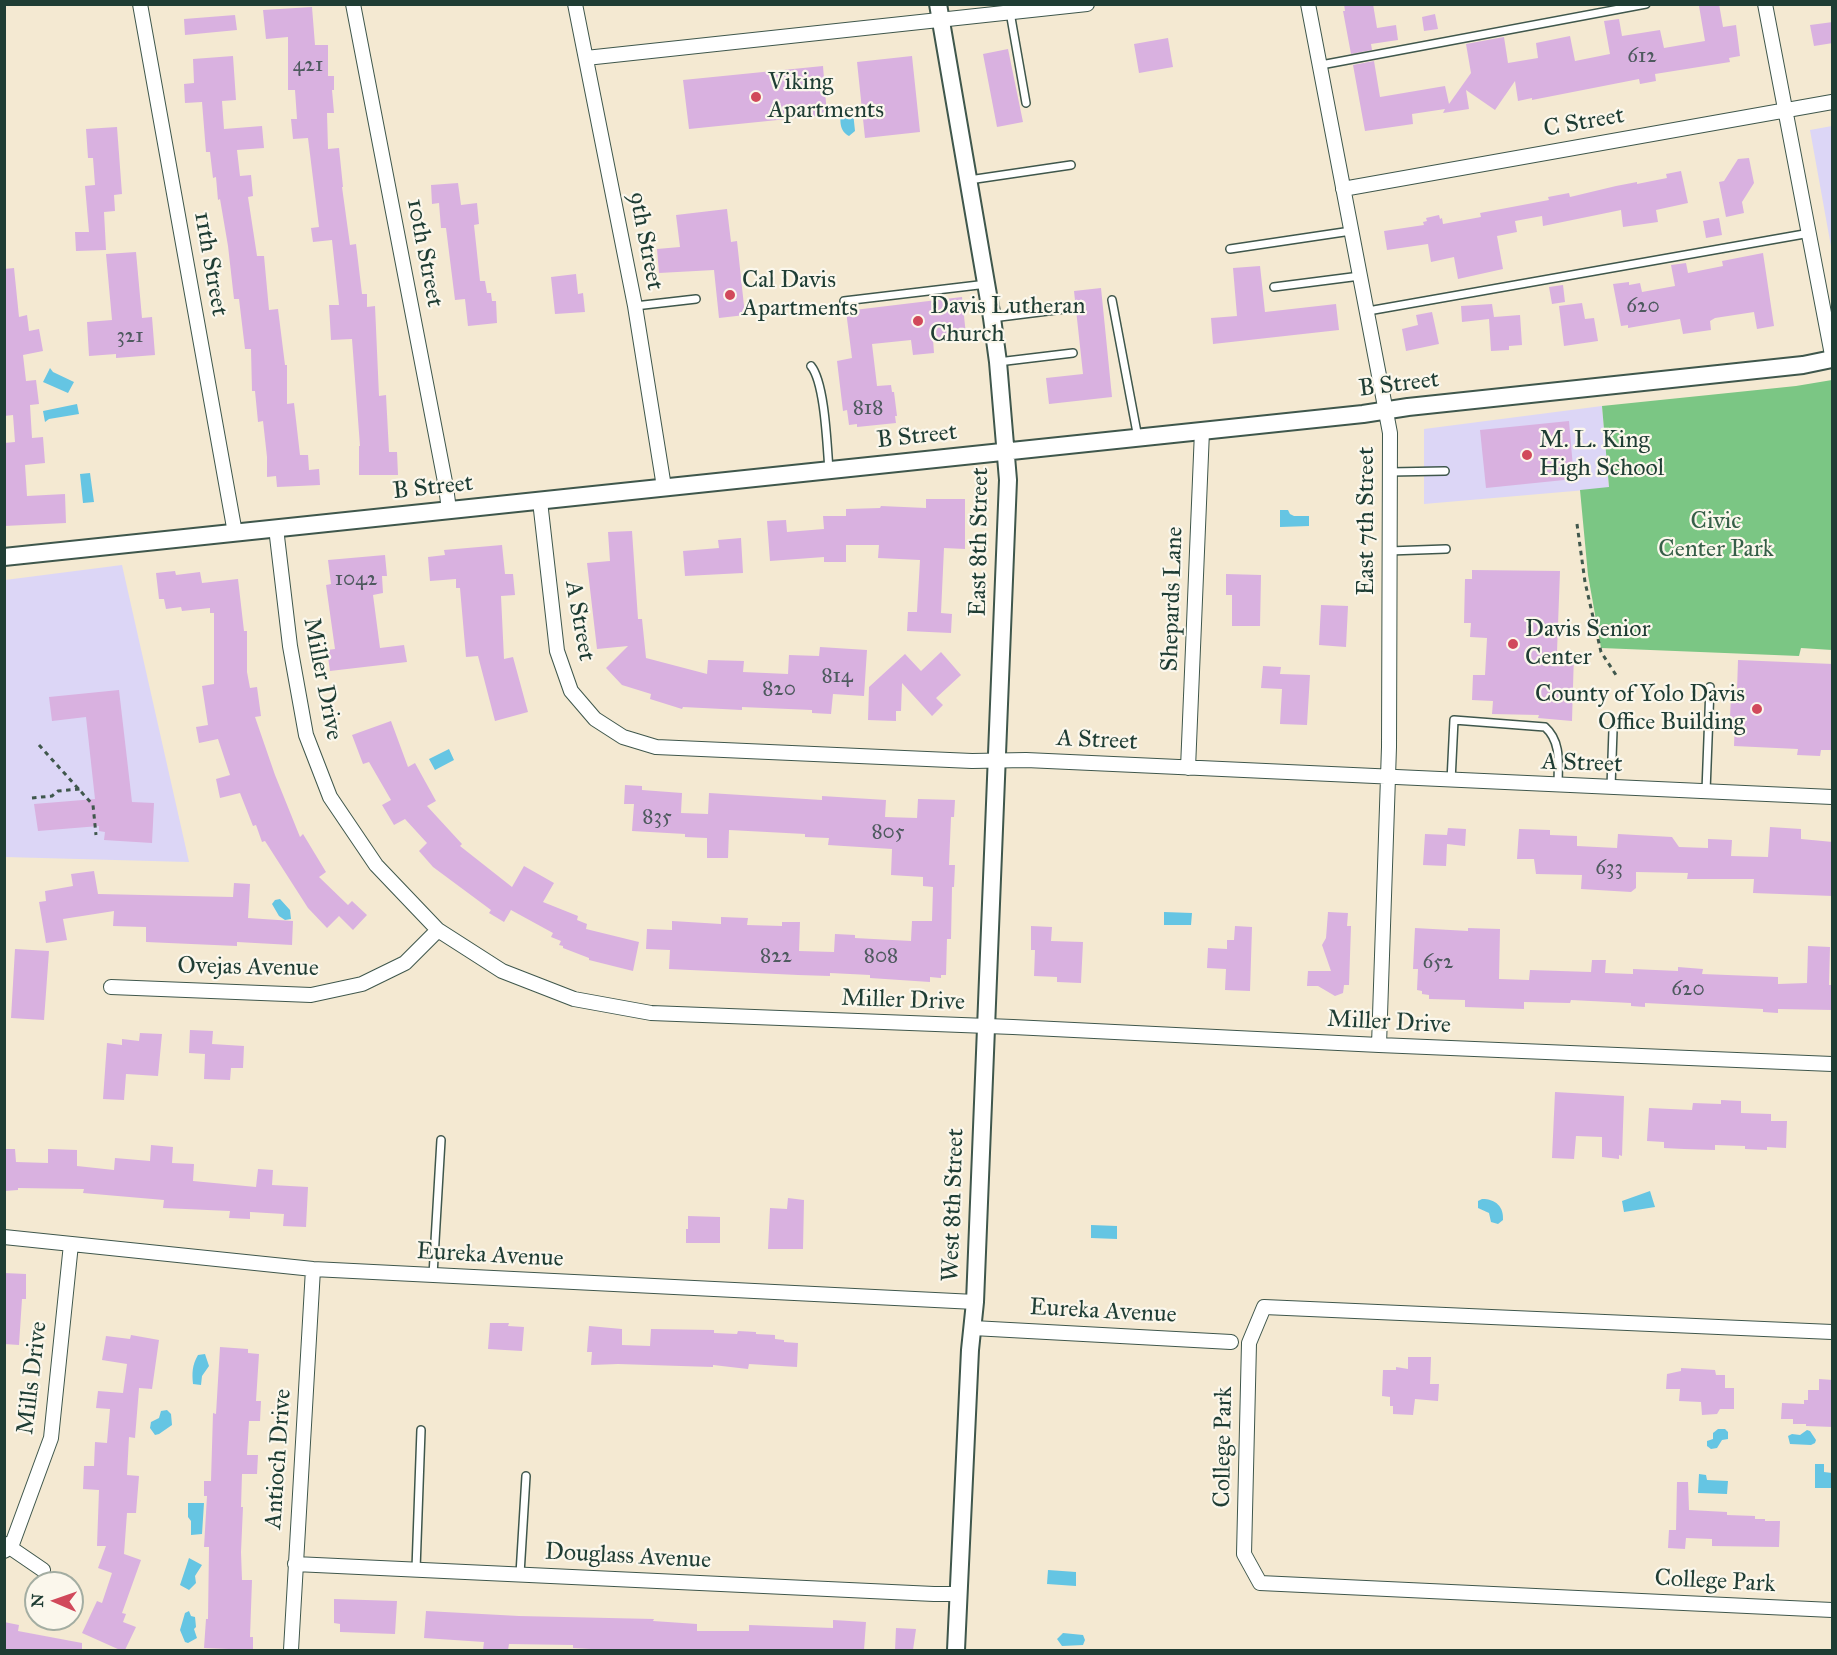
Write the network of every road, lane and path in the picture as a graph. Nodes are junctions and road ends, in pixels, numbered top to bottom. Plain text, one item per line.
1 (140, 4) edge
2 (352, 4) edge
3 (575, 4) edge
4 (1087, 4) edge
5 (1308, 4) edge
6 (1646, 4) edge
7 (1765, 4) edge
8 (1062, 6) edge
9 (940, 12) edge
10 (1010, 12) junction
11 (586, 58) junction
12 (1321, 65) junction
13 (1833, 102) edge
14 (1026, 103) dead end
15 (1786, 111) junction
16 (1071, 165) dead end
17 (969, 180) junction
18 (1343, 189) junction
19 (1351, 231) junction
20 (1810, 233) junction
21 (1230, 249) dead end
22 (1360, 276) junction
23 (987, 284) junction
24 (1274, 287) dead end
25 (696, 299) dead end
26 (1112, 300) dead end
27 (844, 301) dead end
28 (635, 306) junction
29 (1064, 309) dead end
30 (1368, 311) junction
31 (993, 318) junction
32 (1073, 353) dead end
33 (1833, 357) edge
34 (998, 362) junction
35 (811, 366) dead end
36 (1387, 411) junction
37 (1202, 431) junction
38 (1138, 438) junction
39 (1006, 453) junction
40 (829, 470) junction
41 (1445, 471) dead end
42 (1390, 472) junction
43 (664, 487) junction
44 (540, 501) junction
45 (449, 510) junction
46 (1577, 525) dead end
47 (276, 528) junction
48 (235, 533) junction
49 (1446, 549) dead end
50 (1389, 551) junction
51 (4, 557) edge
52 (1618, 678) dead end
53 (1710, 687) dead end
54 (1613, 730) dead end
55 (39, 745) dead end
56 (997, 761) junction
57 (1188, 768) junction
58 (1388, 777) junction
59 (1451, 781) junction
60 (1558, 785) junction
61 (1611, 787) junction
62 (80, 789) junction
63 (1706, 791) junction
64 (1833, 797) edge
65 (32, 798) dead end
66 (96, 835) dead end
67 (438, 930) junction
68 (111, 987) dead end
69 (985, 1026) junction
70 (1379, 1045) junction
71 (1833, 1064) edge
72 (441, 1140) dead end
73 (4, 1237) edge
74 (71, 1245) junction
75 (313, 1269) junction
76 (433, 1275) junction
77 (975, 1302) junction
78 (973, 1328) junction
79 (1833, 1332) edge
80 (1231, 1342) dead end
81 (421, 1430) dead end
82 (526, 1476) dead end
83 (7, 1547) edge
84 (295, 1564) junction
85 (416, 1569) junction
86 (43, 1570) dead end
87 (520, 1574) junction
88 (958, 1594) junction
89 (1833, 1610) edge
90 (291, 1650) edge
91 (956, 1650) edge

1 - 48 street, 11th Street
2 - 45 street, 10th Street
3 - 11 street, 9th Street
4 - 8 street
5 - 12 street, East 7th Street
6 - 12 lane
7 - 15 street
8 - 10 street
9 - 10 street
9 - 11 street
9 - 17 street, East 8th Street
10 - 14 lane
11 - 28 street, 9th Street
12 - 18 street, East 7th Street
13 - 15 street, C Street
15 - 18 street, C Street
15 - 20 street
16 - 17 lane
17 - 23 street, East 8th Street
18 - 19 street, East 7th Street
19 - 21 lane
19 - 22 street, East 7th Street
20 - 30 lane
20 - 33 street
22 - 24 lane
22 - 30 street, East 7th Street
23 - 27 lane
23 - 31 street, East 8th Street
25 - 28 lane
26 - 38 lane
28 - 43 street, 9th Street
29 - 31 lane
30 - 36 street, East 7th Street
31 - 34 street, East 8th Street
32 - 34 lane
33 - 36 street, B Street
34 - 39 street, East 8th Street
35 - 40 lane
36 - 37 street, B Street
36 - 42 street, East 7th Street
37 - 38 street, B Street
37 - 57 street, Shepards Lane
38 - 39 street, B Street
39 - 40 street, B Street
39 - 56 street, East 8th Street
40 - 43 street, B Street
41 - 42 lane
42 - 50 street, East 7th Street
43 - 44 street, B Street
44 - 45 street, B Street
44 - 56 street, A Street
45 - 47 street, B Street
46 - 52 path
47 - 48 street, B Street
47 - 67 street, Miller Drive
48 - 51 street, B Street
49 - 50 lane
50 - 58 street, East 7th Street
53 - 63 lane
54 - 61 lane
55 - 62 path
56 - 57 street, A Street
56 - 69 street, West 8th Street
57 - 58 street, A Street
58 - 59 street, A Street
58 - 70 street, East 7th Street
59 - 60 street, A Street
59 - 60 lane
60 - 61 street, A Street
61 - 63 street, A Street
62 - 65 path
62 - 66 path
63 - 64 street, A Street
67 - 68 street, Ovejas Avenue
67 - 69 street, Miller Drive
69 - 70 street, Miller Drive
69 - 77 street, West 8th Street
70 - 71 street, Miller Drive
72 - 76 lane
73 - 74 street, Eureka Avenue
74 - 75 street, Eureka Avenue
74 - 83 street, Mills Drive
75 - 76 street, Eureka Avenue
75 - 84 street, Antioch Drive
76 - 77 street, Eureka Avenue
77 - 78 street, West 8th Street
78 - 80 street, Eureka Avenue
78 - 88 street, West 8th Street
79 - 89 street, College Park
81 - 85 lane
82 - 87 lane
83 - 86 street, Mills Drive
84 - 85 street, Douglass Avenue
84 - 90 street, Antioch Drive
85 - 87 street, Douglass Avenue
87 - 88 street, Douglass Avenue
88 - 91 street, West 8th Street

